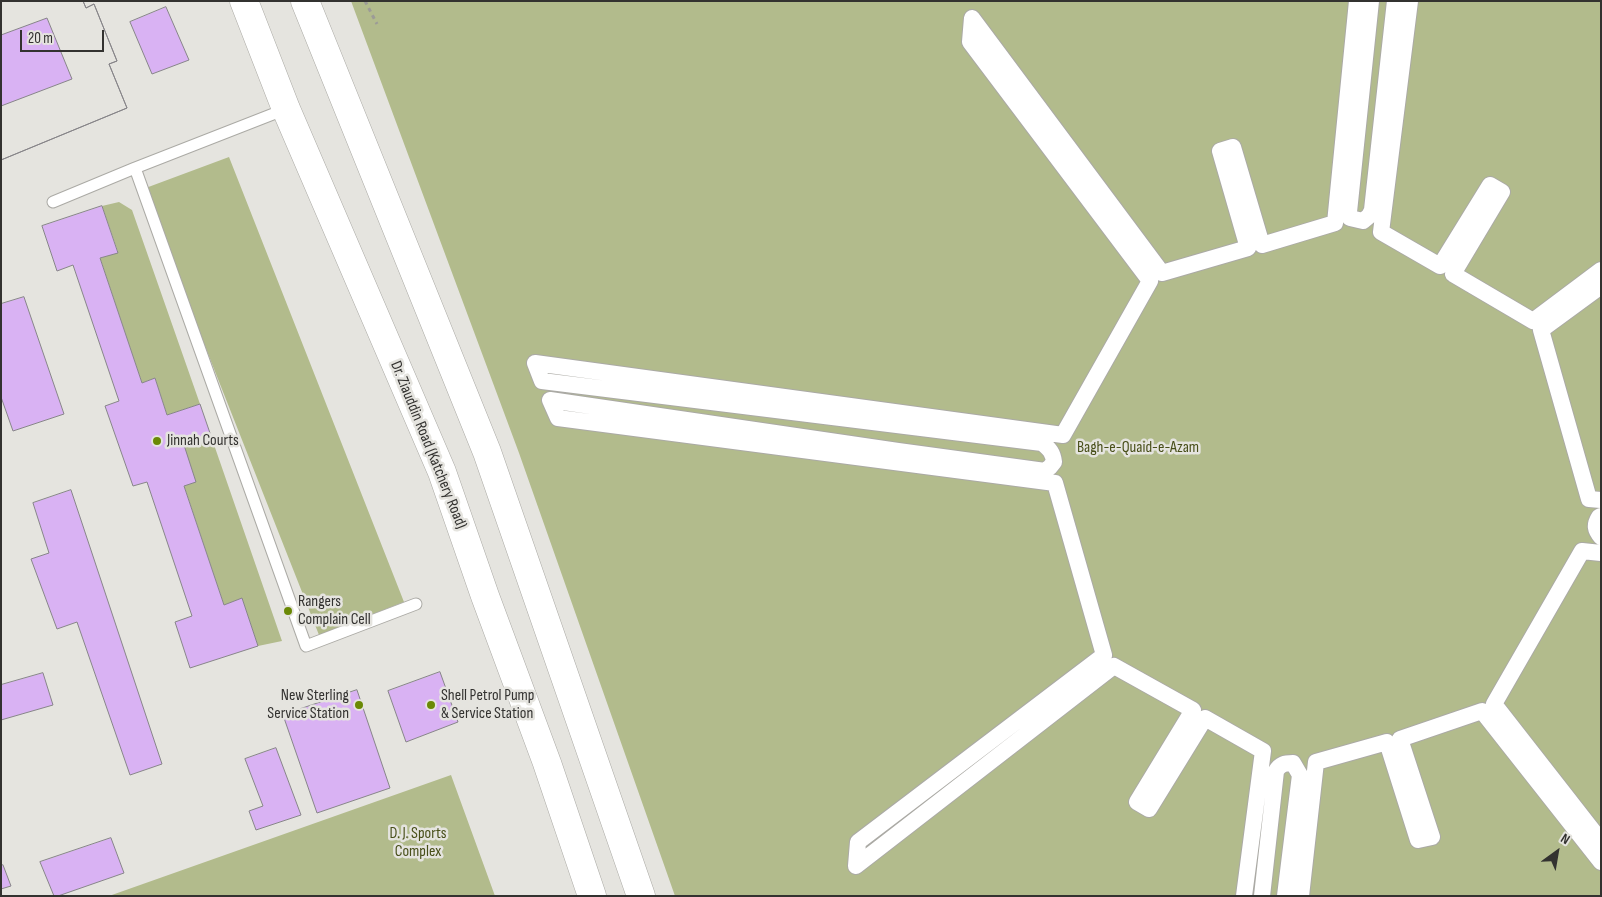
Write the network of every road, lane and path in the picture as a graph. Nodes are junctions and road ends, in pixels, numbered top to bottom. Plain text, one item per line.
1 (244, 1) edge
2 (304, 1) edge
3 (365, 1) edge
4 (1357, 1) edge
5 (1371, 1) edge
6 (1395, 1) edge
7 (1410, 1) edge
8 (376, 24) dead end
9 (286, 109) junction
10 (135, 168) junction
11 (53, 202) dead end
12 (1601, 270) edge
13 (1601, 286) edge
14 (1601, 500) edge
15 (1601, 516) edge
16 (1601, 537) edge
17 (1601, 553) edge
18 (416, 604) dead end
19 (1601, 841) edge
20 (1601, 862) edge
21 (592, 896) edge
22 (641, 896) edge
23 (1244, 896) edge
24 (1262, 896) edge
25 (1285, 896) edge
26 (1301, 896) edge

1 - 9 main road, Dr. Ziauddin Road (Katchery Road)
2 - 22 main road
3 - 8 path
4 - 23 street
5 - 6 street
7 - 12 street
9 - 10 lane
9 - 21 main road, Dr. Ziauddin Road (Katchery Road)
10 - 11 lane
10 - 18 lane
13 - 14 street
15 - 16 street
17 - 19 street
20 - 26 street
24 - 25 street

